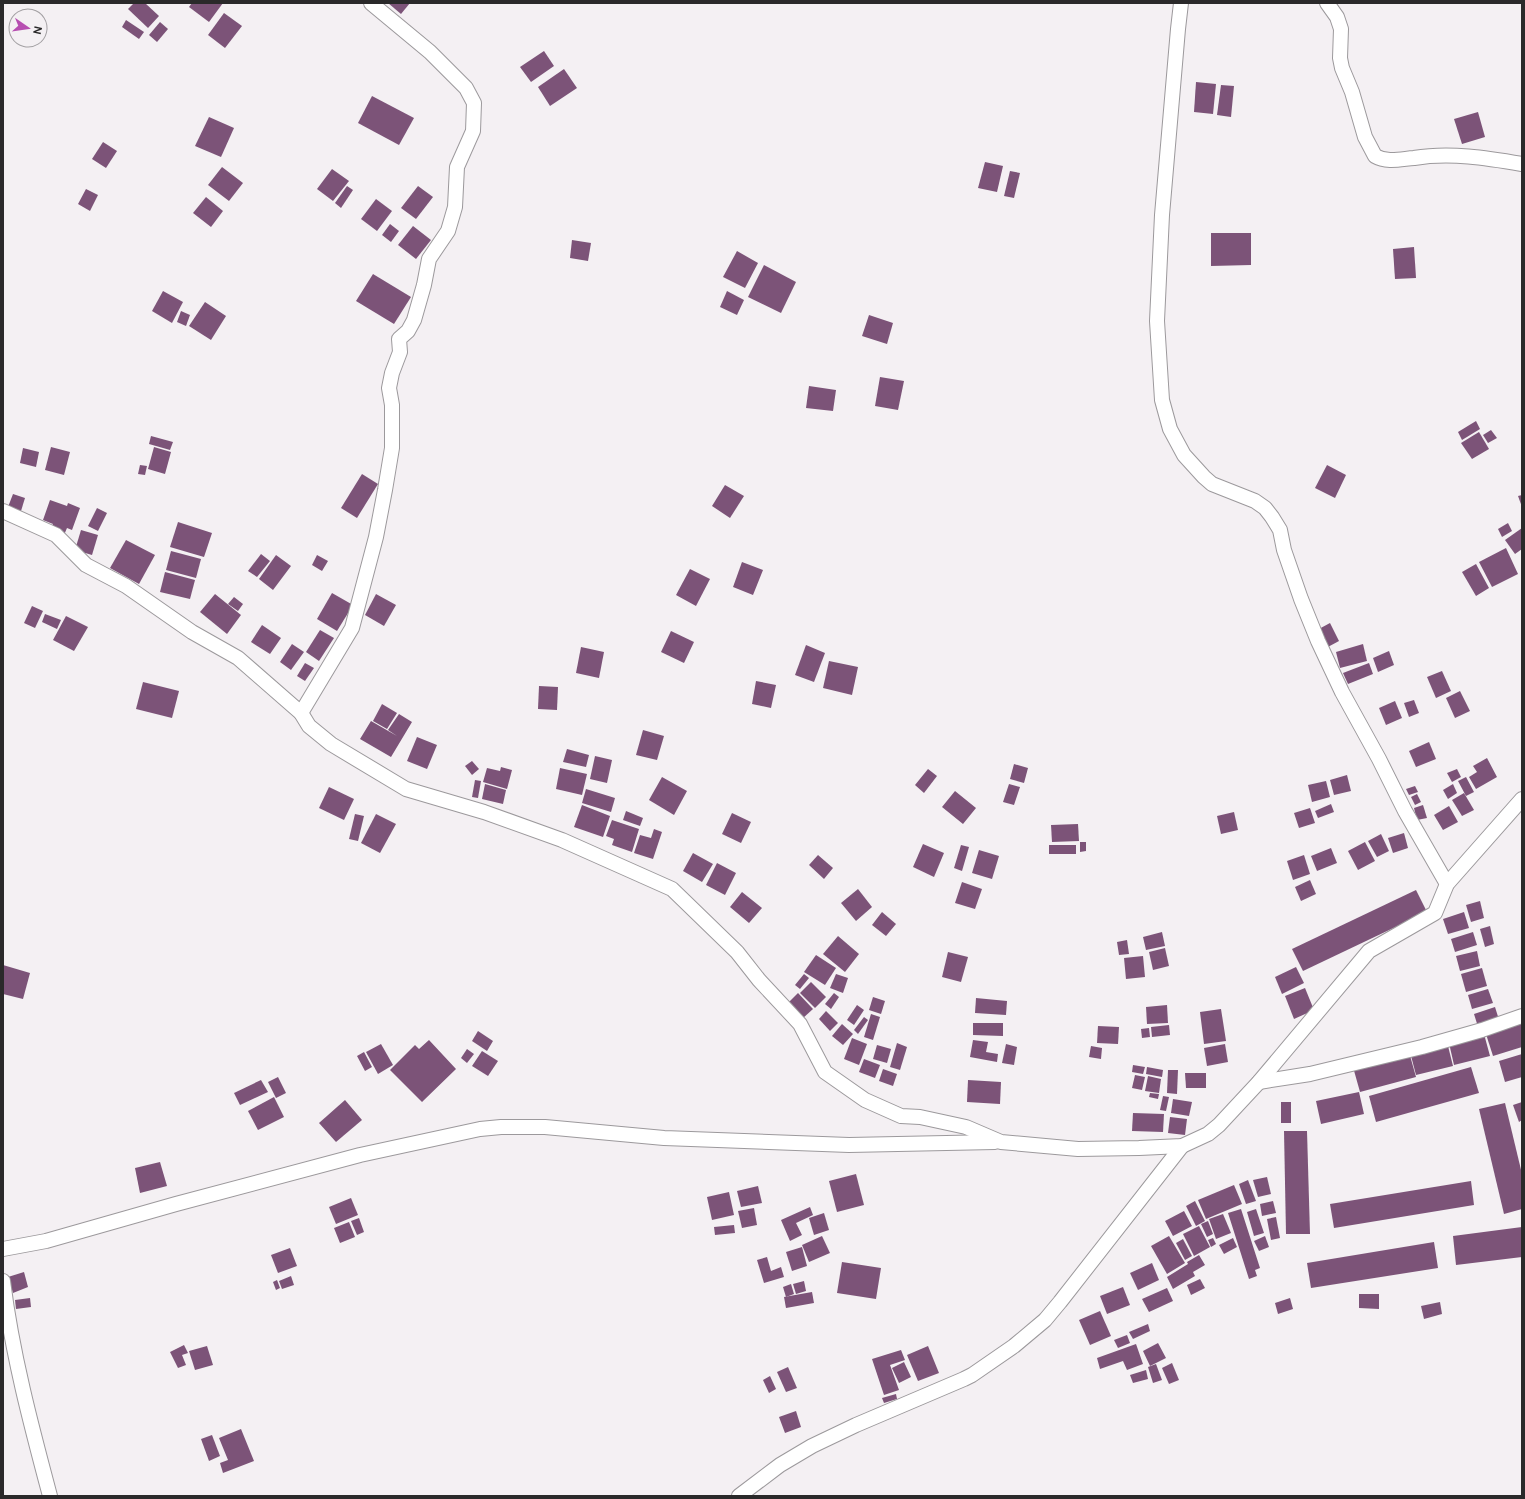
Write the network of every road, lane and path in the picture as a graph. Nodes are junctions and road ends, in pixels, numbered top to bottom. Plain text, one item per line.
1 (371, 3) edge
2 (1181, 3) edge
3 (1327, 3) edge
4 (1522, 164) edge
5 (3, 510) edge
6 (301, 713) junction
7 (1522, 799) edge
8 (1446, 884) junction
9 (1522, 1016) edge
10 (1259, 1082) junction
11 (1001, 1142) junction
12 (1182, 1146) junction
13 (3, 1249) edge
14 (3, 1281) edge
15 (50, 1496) edge
16 (739, 1496) edge

1 - 6 street
2 - 8 street
3 - 4 street
5 - 6 street
6 - 11 street
7 - 8 street
8 - 10 street
9 - 10 street
10 - 12 street
11 - 12 street
11 - 13 street
12 - 16 street
14 - 15 street

